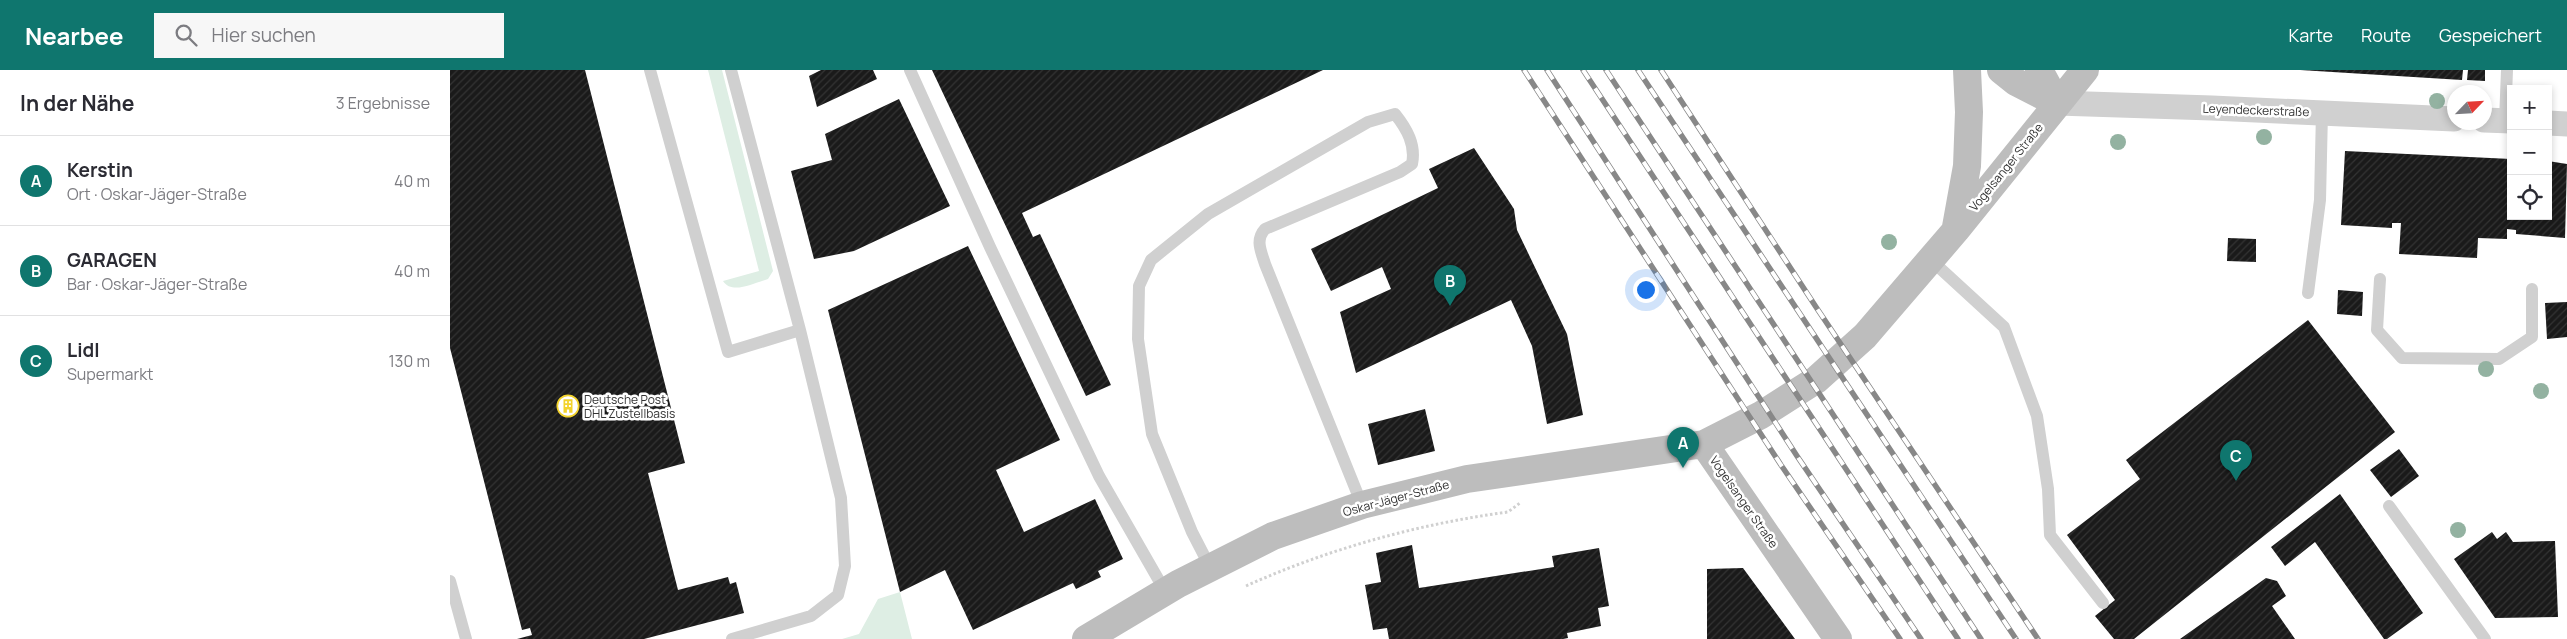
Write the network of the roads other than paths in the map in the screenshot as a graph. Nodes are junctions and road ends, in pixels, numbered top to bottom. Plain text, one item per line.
1 (650, 70) edge
2 (731, 70) edge
3 (910, 70) edge
4 (1967, 70) edge
5 (2001, 70) edge
6 (2039, 70) edge
7 (2085, 70) edge
8 (2507, 70) edge
9 (2057, 104) junction
10 (2322, 112) junction
11 (2447, 119) edge
12 (2500, 121) edge
13 (2552, 123) edge
14 (2567, 124) edge
15 (1956, 230) junction
16 (1931, 260) junction
17 (2380, 280) dead end
18 (2532, 289) dead end
19 (2308, 293) dead end
20 (800, 330) junction
21 (1704, 444) junction
22 (1362, 505) junction
23 (2389, 506) dead end
24 (1210, 567) junction
25 (450, 580) edge
26 (1165, 591) junction
27 (2103, 602) dead end
28 (466, 639) edge
29 (732, 639) edge
30 (1086, 639) edge
31 (1838, 639) edge
32 (2485, 639) edge

1 - 20 lane
2 - 20 lane
3 - 26 lane
4 - 15 street, Vogelsanger Straße
5 - 9 street
6 - 9 street
7 - 9 street, Vogelsanger Straße
8 - 12 lane
9 - 10 street, Leyendeckerstraße
9 - 15 street, Vogelsanger Straße
10 - 11 street, Leyendeckerstraße
10 - 19 lane
13 - 14 street
15 - 16 street, Vogelsanger Straße
16 - 21 street, Vogelsanger Straße
16 - 27 lane
17 - 18 lane
20 - 29 lane
21 - 22 street, Oskar-Jäger-Straße
21 - 31 street, Vogelsanger Straße
22 - 24 street, Oskar-Jäger-Straße
22 - 24 lane
23 - 32 lane
24 - 26 street, Oskar-Jäger-Straße
25 - 28 lane
26 - 30 street, Oskar-Jäger-Straße

